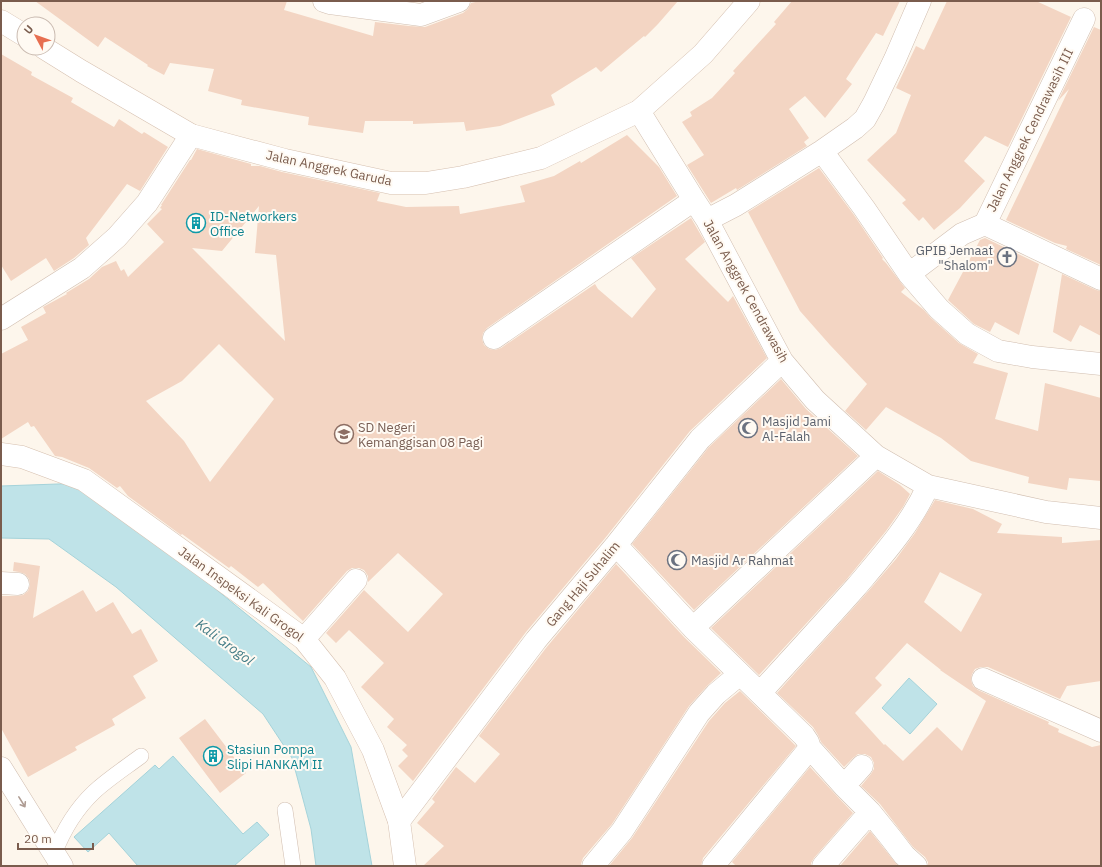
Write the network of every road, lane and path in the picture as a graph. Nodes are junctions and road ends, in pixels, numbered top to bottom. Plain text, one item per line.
1 (324, 1) edge
2 (459, 1) edge
3 (749, 1) edge
4 (920, 1) edge
5 (1084, 19) dead end
6 (1, 21) edge
7 (16, 30) edge
8 (56, 55) edge
9 (640, 111) junction
10 (191, 135) junction
11 (822, 151) junction
12 (694, 200) junction
13 (707, 220) junction
14 (985, 224) junction
15 (909, 274) junction
16 (1101, 279) edge
17 (1, 319) edge
18 (494, 338) dead end
19 (782, 361) junction
20 (1101, 364) edge
21 (1, 454) edge
22 (876, 456) junction
23 (928, 486) junction
24 (1101, 518) edge
25 (616, 545) junction
26 (356, 580) dead end
27 (693, 628) junction
28 (304, 639) junction
29 (740, 674) junction
30 (983, 679) dead end
31 (760, 694) junction
32 (1101, 731) edge
33 (810, 748) junction
34 (141, 756) dead end
35 (862, 766) dead end
36 (1, 768) edge
37 (844, 786) junction
38 (284, 810) dead end
39 (870, 812) junction
40 (399, 821) junction
41 (58, 860) edge
42 (293, 866) edge
43 (405, 866) edge
44 (593, 866) edge
45 (713, 866) edge
46 (824, 866) edge
47 (916, 866) edge

1 - 2 street
3 - 9 street, Jalan Anggrek Garuda
4 - 11 street
5 - 14 street, Jalan Anggrek Cendrawasih III
6 - 7 street
8 - 10 street, Jalan Anggrek Garuda
9 - 10 street, Jalan Anggrek Garuda
9 - 12 street, Jalan Anggrek Cendrawasih
10 - 17 street
11 - 13 street
11 - 15 street
12 - 13 street, Jalan Anggrek Cendrawasih
12 - 18 street
13 - 19 street, Jalan Anggrek Cendrawasih
14 - 15 street, Jalan Anggrek Cendrawasih III
14 - 16 street
15 - 20 street
19 - 22 street, Jalan Anggrek Cendrawasih
19 - 25 street, Gang Haji Suhalim
21 - 28 street, Jalan Inspeksi Kali Grogol
22 - 23 street, Jalan Anggrek Cendrawasih
22 - 27 street
23 - 24 street, Jalan Anggrek Cendrawasih
23 - 31 street
25 - 27 street
25 - 40 street, Gang Haji Suhalim
26 - 28 street
27 - 29 street
28 - 40 street, Jalan Inspeksi Kali Grogol
29 - 31 street
29 - 44 street
30 - 32 street
31 - 33 street
33 - 37 street
33 - 45 street
34 - 41 lane
35 - 37 street
36 -> 41 street
37 - 39 street
38 - 42 lane
39 - 46 street
39 - 47 street
40 - 43 street, Jalan Inspeksi Kali Grogol

